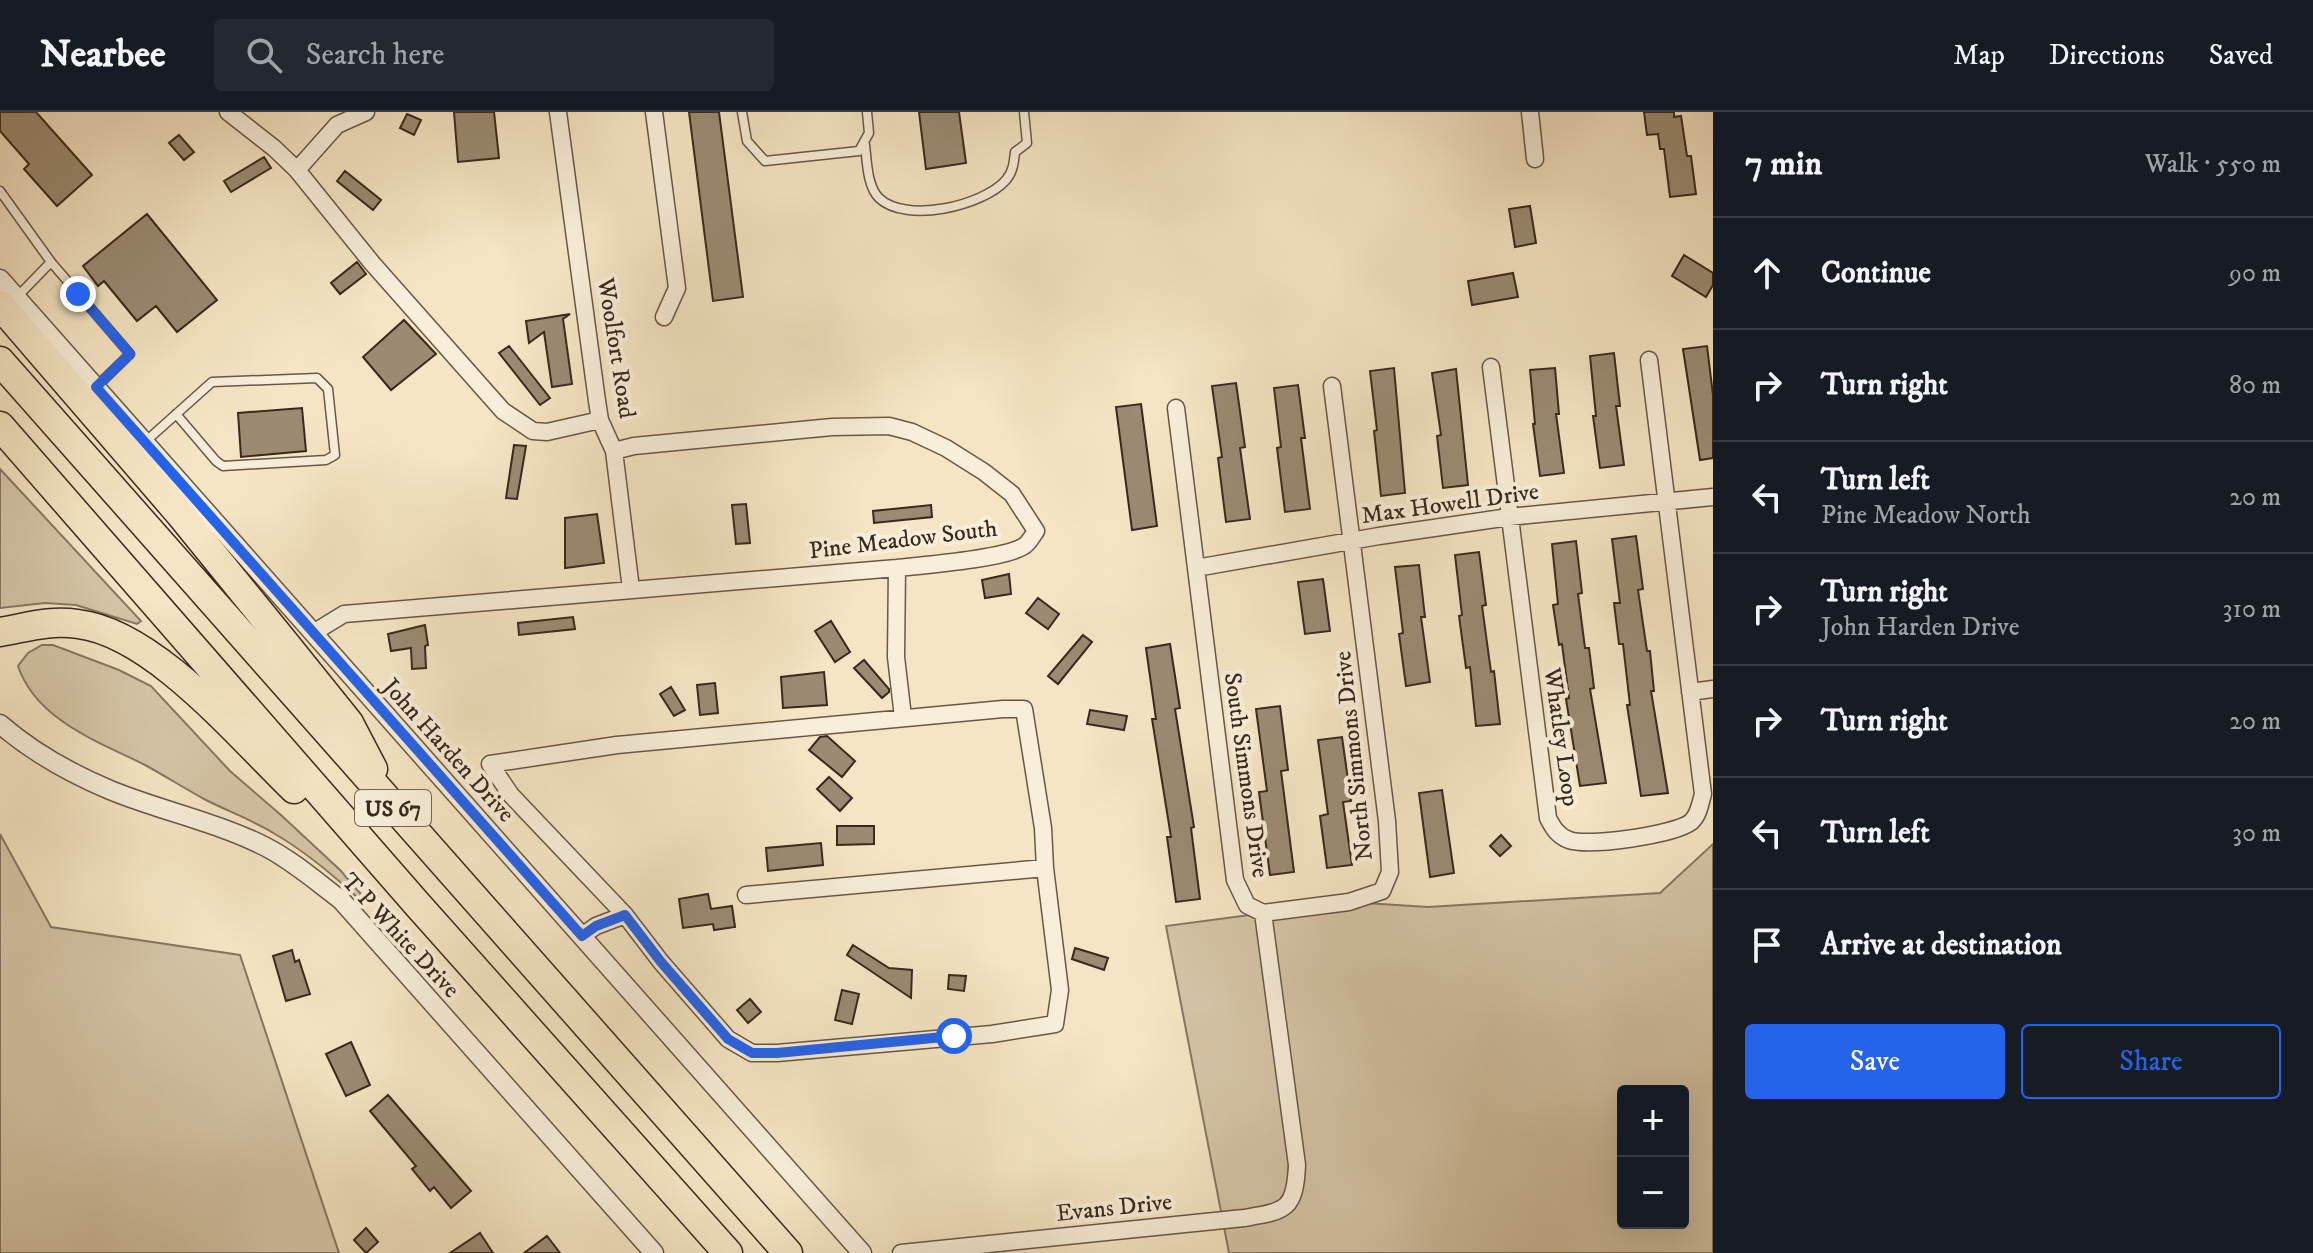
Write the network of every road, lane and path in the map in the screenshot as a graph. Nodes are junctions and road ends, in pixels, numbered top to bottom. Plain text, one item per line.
1 (228, 112) edge
2 (366, 112) edge
3 (558, 112) edge
4 (654, 112) edge
5 (742, 112) edge
6 (867, 112) edge
7 (1024, 112) edge
8 (1530, 112) edge
9 (865, 145) junction
10 (1535, 159) dead end
11 (297, 170) junction
12 (0, 191) edge
13 (51, 262) junction
14 (0, 279) edge
15 (8, 301) edge
16 (664, 317) dead end
17 (1649, 360) dead end
18 (0, 361) edge
19 (1491, 367) dead end
20 (1332, 386) dead end
21 (96, 387) junction
22 (1176, 408) dead end
23 (176, 414) junction
24 (600, 420) junction
25 (0, 426) edge
26 (145, 442) junction
27 (614, 451) junction
28 (1713, 497) edge
29 (1667, 501) junction
30 (1509, 517) junction
31 (1352, 541) junction
32 (897, 568) junction
33 (1196, 568) junction
34 (631, 589) junction
35 (3, 633) edge
36 (313, 633) junction
37 (1713, 689) edge
38 (1690, 692) junction
39 (903, 717) junction
40 (0, 724) edge
41 (396, 812) junction
42 (1045, 868) junction
43 (746, 895) dead end
44 (417, 904) junction
45 (1263, 913) junction
46 (625, 915) junction
47 (582, 936) junction
48 (1297, 1165) joint
49 (654, 1253) edge
50 (728, 1253) edge
51 (788, 1253) edge
52 (862, 1253) edge
53 (901, 1253) edge

1 - 11 street
2 - 11 street
3 - 24 street, Woolfort Road
4 - 16 street
5 - 9 lane
6 - 9 lane
7 - 9 lane
8 - 10 street
11 - 24 street
12 - 13 lane
13 - 15 lane
13 - 21 lane
14 - 15 street, John Harden Drive
15 - 21 street, John Harden Drive
15 - 41 highway
17 - 29 street, Whatley Loop
18 - 41 highway, US 67
19 - 30 street, Whatley Loop
20 - 31 street, North Simmons Drive
21 - 26 street, John Harden Drive
22 - 33 street, South Simmons Drive
23 - 23 lane
23 - 26 lane
24 - 27 street, Woolfort Road
25 - 44 highway, US 67
26 - 36 street, John Harden Drive
27 - 32 street, Pine Meadow South
27 - 34 street, Woolfort Road
28 - 29 street, Max Howell Drive
29 - 30 street, Max Howell Drive
29 - 38 street, Whatley Loop
30 - 31 street, Max Howell Drive
30 - 38 street, Whatley Loop
31 - 33 street, Max Howell Drive
31 - 45 street, North Simmons Drive
32 - 34 street, Pine Meadow South
32 - 39 street
33 - 45 street, South Simmons Drive
34 - 36 street, Pine Meadow South
35 - 44 highway
36 - 47 street, John Harden Drive
37 - 38 street
39 - 42 street
39 - 46 street
40 - 49 street, T P White Drive
41 - 51 highway, US 67
42 - 43 street
42 - 46 street
44 - 50 highway, US 67
45 - 48 street, South Simmons Drive
46 - 47 street
47 - 52 street, John Harden Drive
48 - 53 street, Evans Drive

